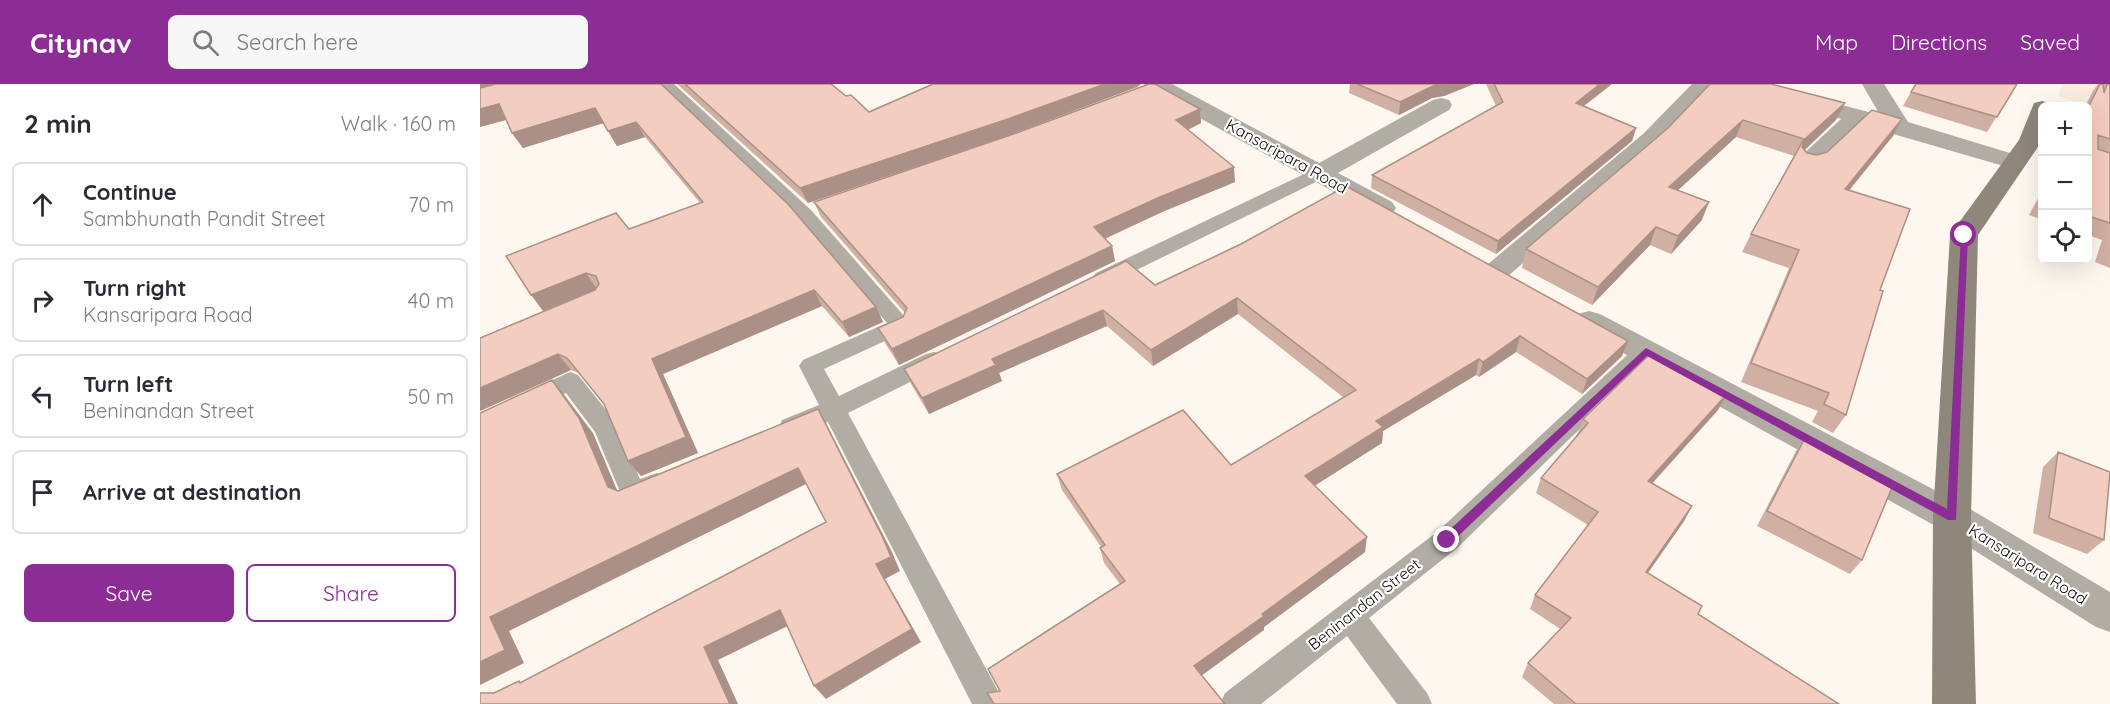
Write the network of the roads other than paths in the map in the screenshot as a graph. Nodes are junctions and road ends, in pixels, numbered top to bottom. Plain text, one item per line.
1 (665, 84) edge
2 (1704, 84) edge
3 (1736, 84) edge
4 (1873, 84) edge
5 (2051, 84) edge
6 (1151, 89) edge
7 (2045, 102) edge
8 (1441, 105) dead end
9 (1858, 117) junction
10 (2038, 122) edge
11 (1899, 127) junction
12 (2029, 148) edge
13 (1808, 163) edge
14 (1319, 173) junction
15 (1403, 219) edge
16 (1525, 286) edge
17 (1082, 288) edge
18 (1564, 307) edge
19 (953, 351) edge
20 (1646, 351) junction
21 (835, 409) junction
22 (480, 424) edge
23 (771, 435) edge
24 (675, 475) edge
25 (1952, 517) junction
26 (2110, 614) edge
27 (1349, 615) junction
28 (989, 704) edge
29 (1236, 704) edge
30 (1416, 704) edge
31 (1954, 704) edge

1 - 21 lane
2 - 16 street
3 - 9 street
4 - 11 street
5 - 7 street
6 - 14 street, Kansaripara Road
8 - 14 street
9 - 11 street
9 - 13 street
10 - 12 street
11 - 12 street
12 - 25 street
14 - 15 street, Kansaripara Road
14 - 17 lane
18 - 20 street, Kansaripara Road
19 - 21 lane
20 - 25 street, Kansaripara Road
20 - 27 lane, Beninandan Street
21 - 23 lane
21 - 28 lane
22 - 24 lane
25 - 26 street, Kansaripara Road
25 - 31 street
27 - 29 lane, Beninandan Street
27 - 30 lane

